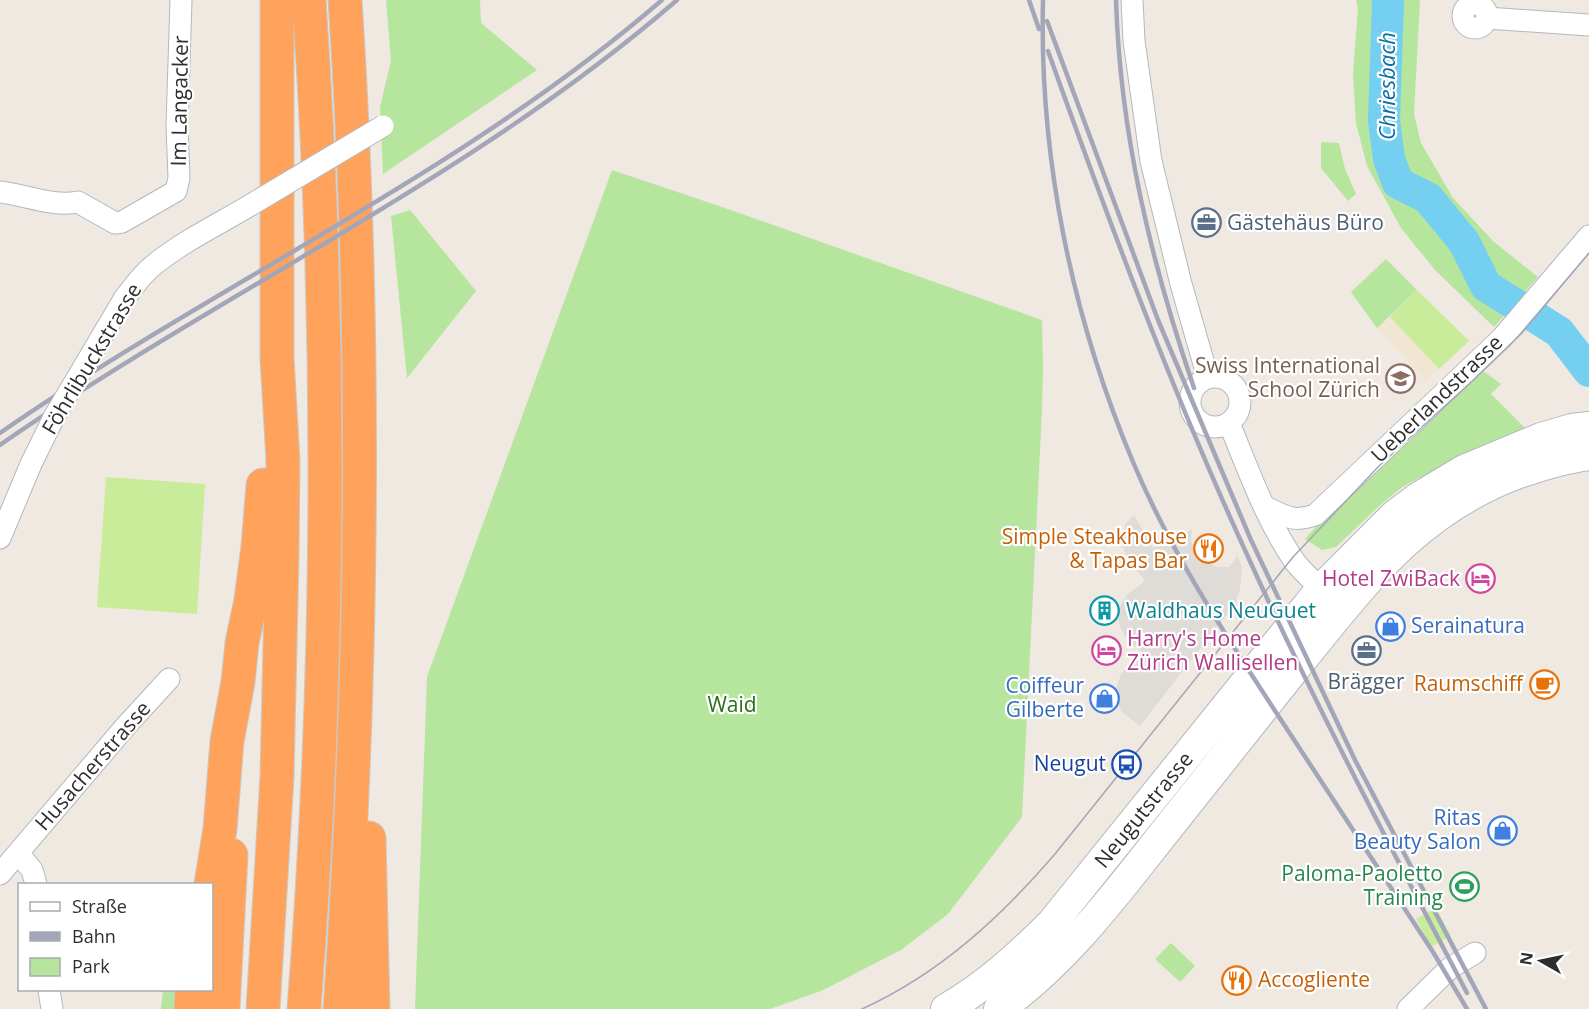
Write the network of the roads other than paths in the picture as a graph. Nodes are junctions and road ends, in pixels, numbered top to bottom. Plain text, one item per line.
1 (181, 0) edge
2 (277, 0) edge
3 (309, 0) edge
4 (345, 0) edge
5 (1132, 0) edge
6 (1487, 18) dead end
7 (1589, 25) edge
8 (383, 126) dead end
9 (0, 192) edge
10 (1589, 236) edge
11 (277, 358) junction
12 (1208, 378) junction
13 (1229, 423) junction
14 (1589, 427) edge
15 (1589, 455) edge
16 (1264, 506) junction
17 (0, 538) edge
18 (1321, 589) junction
19 (1342, 610) junction
20 (357, 674) junction
21 (169, 679) dead end
22 (238, 682) junction
23 (18, 853) junction
24 (0, 874) edge
25 (35, 883) edge
26 (211, 883) edge
27 (1475, 953) dead end
28 (49, 991) edge
29 (192, 991) edge
30 (52, 1009) edge
31 (190, 1009) edge
32 (223, 1009) edge
33 (263, 1009) edge
34 (304, 1009) edge
35 (340, 1009) edge
36 (373, 1009) edge
37 (946, 1009) edge
38 (999, 1009) edge
39 (1408, 1009) edge

1 - 9 street, Im Langacker
2 - 11 highway
3 - 34 highway
4 - 20 highway
5 - 12 street
6 - 7 street
8 - 17 street, Föhrlibuckstrasse, bridge
10 - 16 street, Ueberlandstrasse
11 - 22 highway
11 - 33 highway
12 - 13 street
12 - 13 street
13 - 16 street
14 - 18 main road, Neugutstrasse
15 - 19 main road, Neugutstrasse
16 - 18 street
18 - 19 main road
18 - 37 main road, Neugutstrasse
19 - 38 main road, Neugutstrasse
20 - 35 highway
20 - 36 highway
21 - 23 street, Husacherstrasse
22 - 26 highway
22 - 32 highway
23 - 24 street, Husacherstrasse
23 - 25 street
27 - 39 street
28 - 30 street
29 - 31 highway

